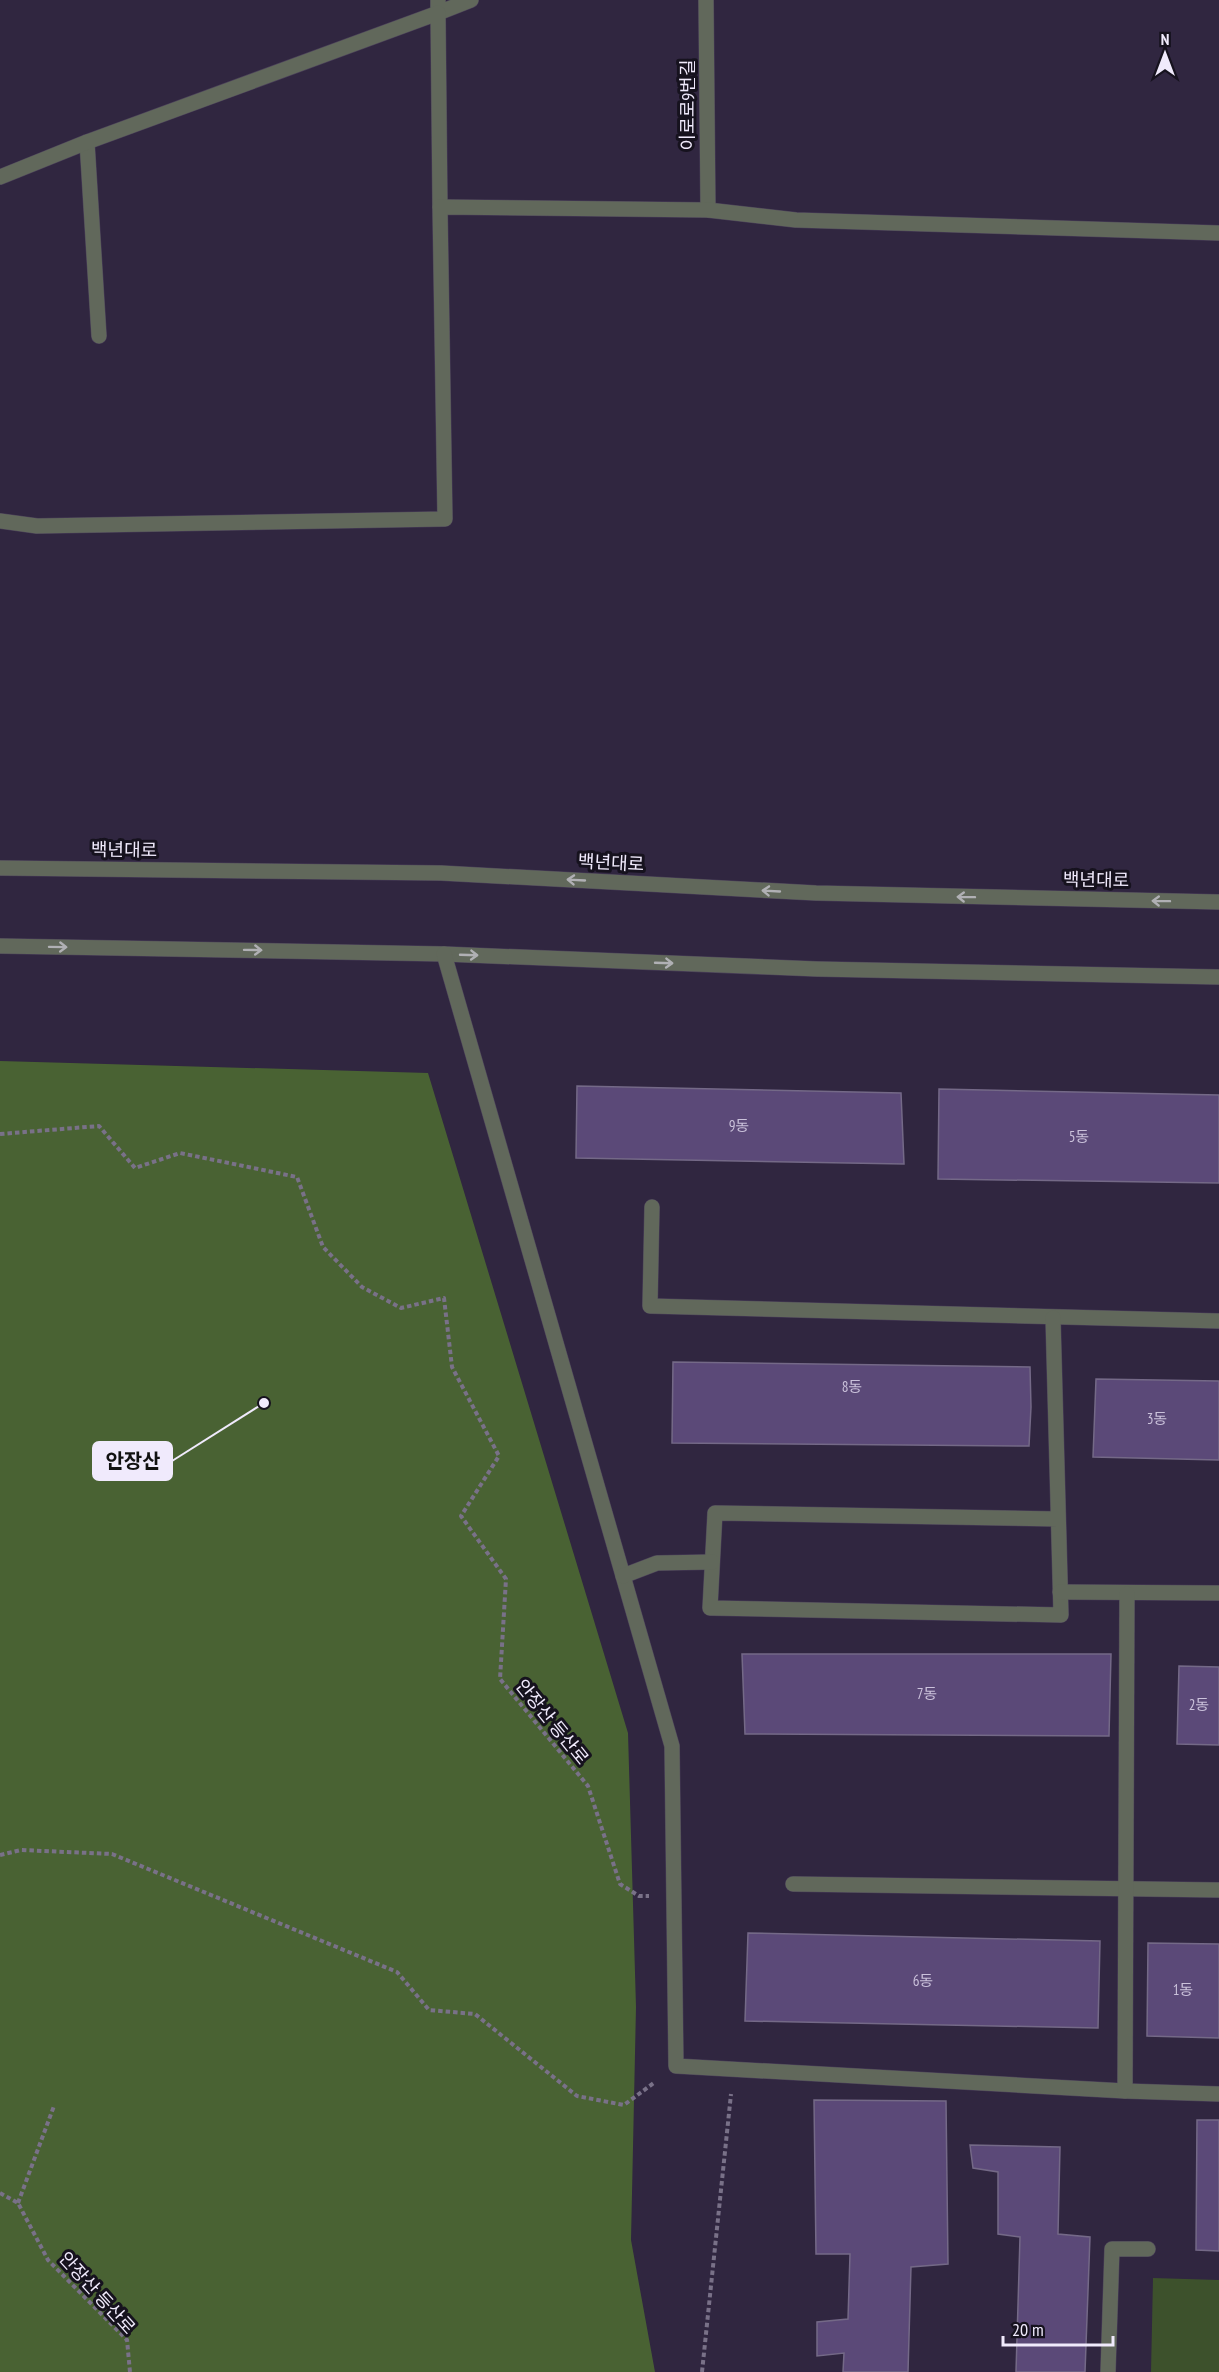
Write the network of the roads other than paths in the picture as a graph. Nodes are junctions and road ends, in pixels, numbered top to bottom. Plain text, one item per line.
1 (471, 0) edge
2 (706, 0) edge
3 (438, 6) edge
4 (87, 142) junction
5 (0, 177) edge
6 (440, 207) junction
7 (708, 210) junction
8 (1219, 233) edge
9 (99, 336) dead end
10 (0, 521) edge
11 (0, 868) edge
12 (1219, 902) edge
13 (0, 946) edge
14 (444, 954) junction
15 (1219, 977) edge
16 (652, 1207) dead end
17 (1053, 1318) junction
18 (1219, 1321) edge
19 (1058, 1519) junction
20 (712, 1562) junction
21 (623, 1576) junction
22 (1060, 1592) junction
23 (1219, 1593) edge
24 (1127, 1594) junction
25 (793, 1884) dead end
26 (1126, 1889) junction
27 (1219, 1890) edge
28 (1125, 2091) junction
29 (1219, 2094) edge
30 (1148, 2249) dead end
31 (1108, 2372) edge

1 - 3 street
2 - 7 street, 이로로9번길
3 - 4 street
3 - 6 street
4 - 5 street
4 - 9 street
6 - 7 street
6 - 10 street
7 - 8 street
12 -> 11 street, 백년대로
13 -> 14 street
14 -> 15 street
14 - 21 street
16 - 17 street
17 - 18 street
17 - 19 street
19 - 20 street
19 - 22 street
20 - 21 street
20 - 22 street
21 - 28 street
22 - 24 street
23 - 24 street
24 - 26 street
25 - 26 street
26 - 27 street
26 - 28 street
28 - 29 street
30 - 31 street

